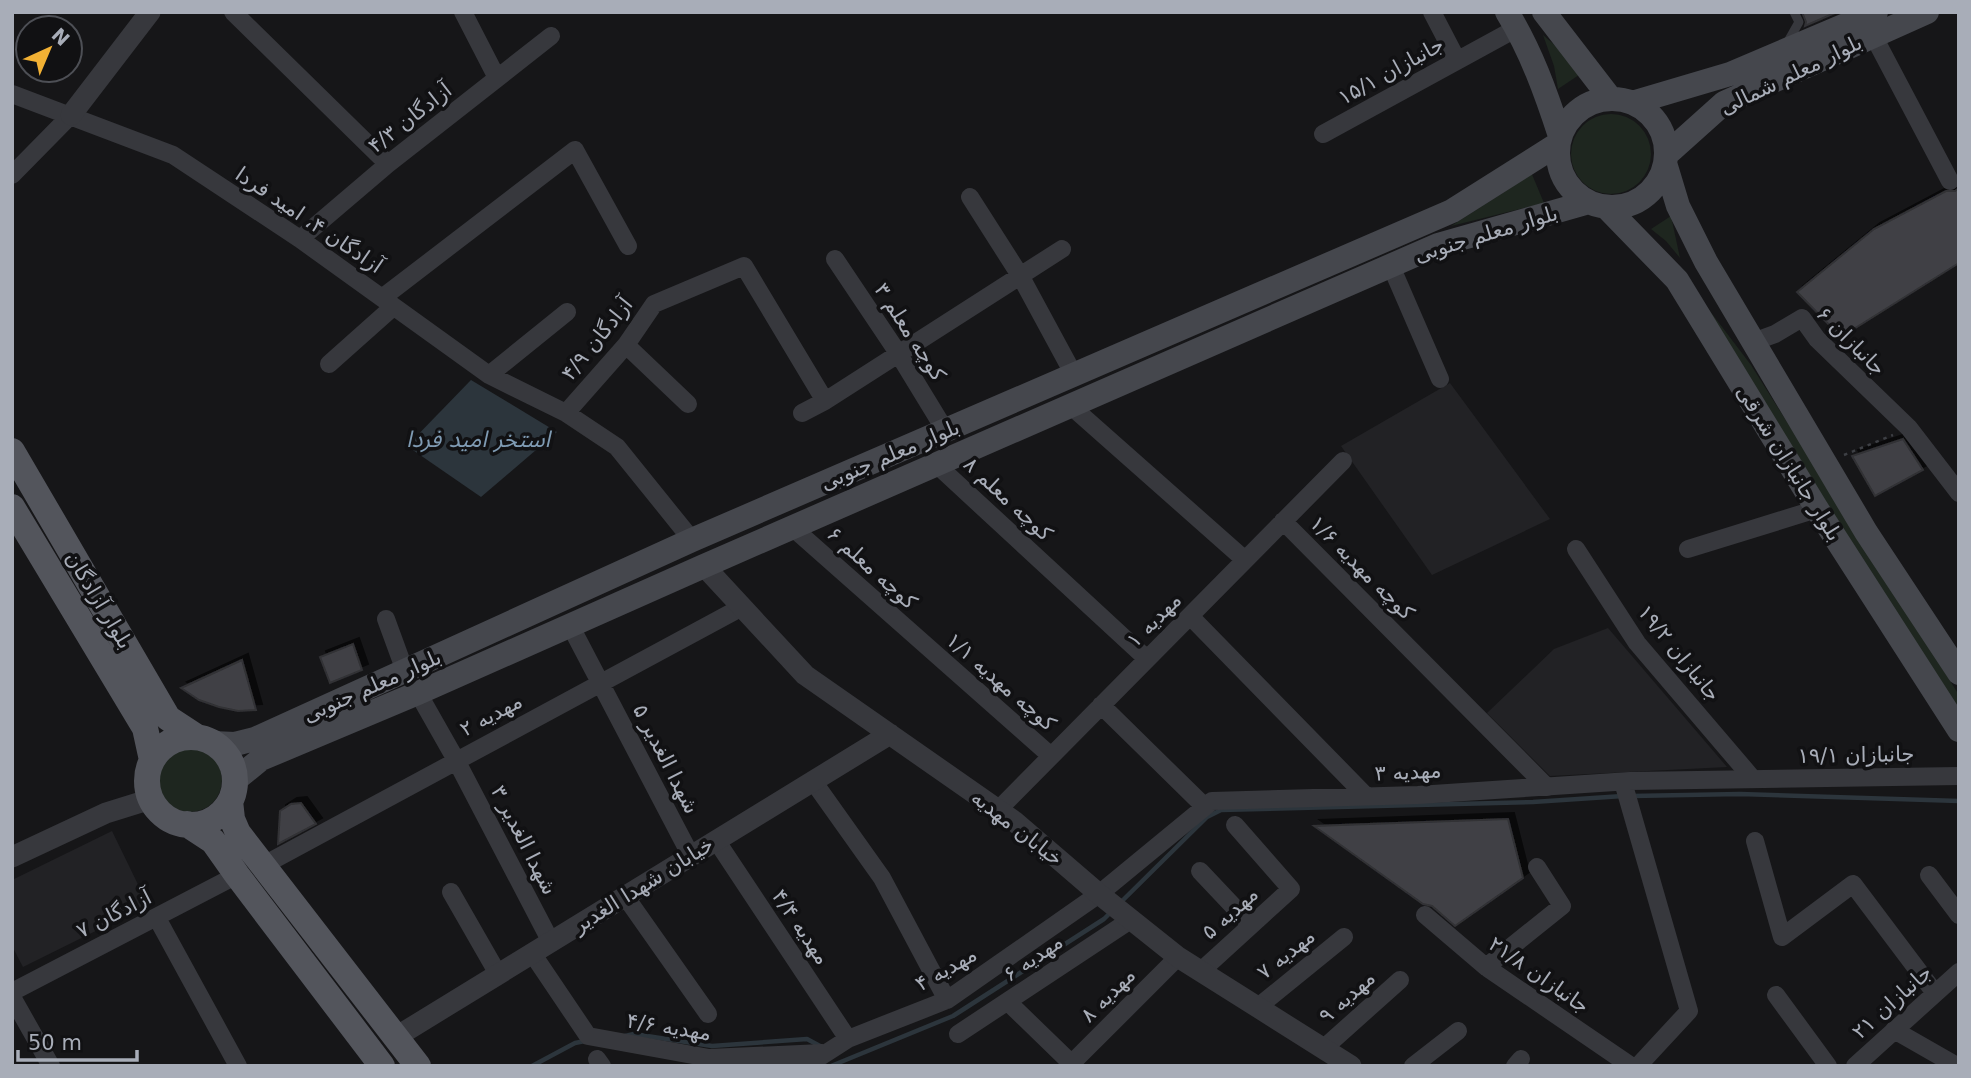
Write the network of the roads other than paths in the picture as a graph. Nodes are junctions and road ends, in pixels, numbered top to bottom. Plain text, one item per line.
1 (150, 12) edge
2 (233, 12) edge
3 (463, 12) edge
4 (1432, 12) edge
5 (1537, 12) edge
6 (1544, 12) edge
7 (1794, 12) edge
8 (1927, 12) edge
9 (1512, 20) edge
10 (1875, 23) edge
11 (551, 36) dead end
12 (1782, 52) junction
13 (1457, 61) junction
14 (497, 78) junction
15 (12, 94) edge
16 (1622, 101) junction
17 (71, 115) junction
18 (1323, 134) dead end
19 (1559, 140) junction
20 (1665, 159) junction
21 (388, 164) junction
22 (12, 175) edge
23 (1950, 181) dead end
24 (970, 197) dead end
25 (1598, 204) junction
26 (300, 239) junction
27 (628, 246) dead end
28 (1062, 248) dead end
29 (835, 260) dead end
30 (1706, 262) junction
31 (1391, 266) junction
32 (1021, 277) junction
33 (1677, 280) junction
34 (388, 302) junction
35 (567, 312) dead end
36 (1753, 342) junction
37 (626, 345) junction
38 (898, 354) junction
39 (329, 364) dead end
40 (489, 375) junction
41 (1074, 375) junction
42 (1440, 379) dead end
43 (825, 401) junction
44 (688, 404) dead end
45 (1070, 405) junction
46 (566, 413) junction
47 (802, 413) dead end
48 (945, 430) junction
49 (12, 452) edge
50 (1343, 461) dead end
51 (936, 464) junction
52 (1958, 492) edge
53 (12, 507) edge
54 (1817, 509) junction
55 (1283, 521) junction
56 (792, 527) junction
57 (692, 540) junction
58 (1576, 549) dead end
59 (1688, 550) dead end
60 (1245, 560) junction
61 (704, 566) junction
62 (742, 607) junction
63 (1190, 616) junction
64 (386, 619) dead end
65 (506, 625) junction
66 (570, 625) junction
67 (921, 642) joint
68 (518, 649) junction
69 (1147, 659) junction
70 (405, 671) junction
71 (1959, 673) edge
72 (601, 682) junction
73 (418, 693) junction
74 (1101, 705) junction
75 (1959, 730) edge
76 (890, 734) junction
77 (205, 740) junction
78 (1051, 756) junction
79 (152, 760) junction
80 (456, 760) junction
81 (1959, 776) edge
82 (1753, 779) junction
83 (813, 781) junction
84 (1623, 782) junction
85 (1547, 787) junction
86 (232, 791) junction
87 (1366, 796) junction
88 (151, 799) junction
89 (1205, 807) junction
90 (998, 810) junction
91 (187, 824) junction
92 (1235, 825) dead end
93 (716, 841) junction
94 (1755, 842) dead end
95 (691, 856) junction
96 (12, 857) edge
97 (262, 866) junction
98 (1537, 867) dead end
99 (1200, 871) dead end
100 (237, 875) junction
101 (1929, 875) dead end
102 (451, 892) dead end
103 (1099, 894) junction
104 (625, 896) junction
105 (1425, 915) dead end
106 (1959, 915) edge
107 (157, 918) junction
108 (1132, 919) junction
109 (1251, 925) junction
110 (1344, 937) dead end
111 (551, 942) junction
112 (532, 953) junction
113 (1178, 957) junction
114 (1486, 967) junction
115 (1201, 971) junction
116 (1959, 972) edge
117 (498, 974) junction
118 (1400, 980) dead end
119 (1935, 993) junction
120 (12, 995) edge
121 (1776, 995) dead end
122 (947, 1000) junction
123 (1009, 1002) junction
124 (1258, 1007) junction
125 (708, 1014) dead end
126 (1458, 1031) dead end
127 (1894, 1031) junction
128 (958, 1034) dead end
129 (396, 1037) junction
130 (848, 1039) junction
131 (1324, 1048) junction
132 (827, 1053) junction
133 (1072, 1065) edge
134 (51, 1066) edge
135 (238, 1066) edge
136 (382, 1066) edge
137 (418, 1066) edge
138 (806, 1066) edge
139 (1351, 1066) edge
140 (1413, 1066) edge
141 (1630, 1066) edge
142 (1639, 1066) edge
143 (1828, 1066) edge
144 (1855, 1066) edge
145 (1957, 1066) edge

1 - 17 street
2 - 21 street
3 - 14 street
4 - 13 street
5 - 9 main road
6 - 16 main road
7 - 12 lane
8 - 10 main road, بلوار معلم شمالی
9 - 13 street, جانبازان ۱۵/۱
9 - 19 main road
10 - 12 main road, بلوار معلم شمالی
10 - 20 main road, بلوار معلم شمالی
10 - 23 street
11 - 14 street, آزادگان ۴/۳
12 - 16 main road, بلوار معلم شمالی
13 - 18 street, جانبازان ۱۵/۱
14 - 21 street, آزادگان ۴/۳
15 - 17 street, آزادگان ۴، امید فردا
16 - 19 main road
16 - 20 main road
17 - 22 street
17 - 26 street, آزادگان ۴، امید فردا
19 - 25 main road
19 - 41 main road, بلوار معلم جنوبی
20 - 25 main road
20 - 30 main road, بلوار جانبازان شرقی
21 - 26 street, آزادگان ۴/۳
24 - 32 street
25 - 31 main road, بلوار معلم جنوبی
25 - 33 main road, بلوار جانبازان شرقی
26 - 34 street, آزادگان ۴، امید فردا
27 - 34 street
28 - 32 street
29 - 38 street, کوچه معلم ۳
30 - 33 main road
30 - 36 main road, بلوار جانبازان شرقی
31 - 42 street
31 - 45 main road, بلوار معلم جنوبی
32 - 38 street
32 - 41 street
33 - 54 main road, بلوار جانبازان شرقی
34 - 39 street
34 - 40 street, آزادگان ۴، امید فردا
35 - 40 street
36 - 52 street, جانبازان ۶
36 - 71 main road, بلوار جانبازان شرقی
37 - 43 street, آزادگان ۴/۹
37 - 44 street
37 - 46 street, آزادگان ۴/۹
38 - 43 street
38 - 48 street, کوچه معلم ۳
40 - 46 street, آزادگان ۴، امید فردا
41 - 48 main road, بلوار معلم جنوبی
43 - 47 street
45 - 51 main road, بلوار معلم جنوبی
45 - 60 street
46 - 57 street, آزادگان ۴، امید فردا
48 - 57 main road, بلوار معلم جنوبی
49 - 77 main road, بلوار آزادگان
50 - 55 street, مهدیه ۱
51 - 56 main road, بلوار معلم جنوبی
51 - 69 street, کوچه معلم ۸
53 - 79 main road, بلوار آزادگان
54 - 59 street
54 - 75 main road, بلوار جانبازان شرقی
55 - 60 street, مهدیه ۱
55 - 85 street, کوچه مهدیه ۱/۶
56 - 61 main road, بلوار معلم جنوبی
56 - 67 street, کوچه معلم ۶
57 - 65 main road, بلوار معلم جنوبی
58 - 82 street, جانبازان ۱۹/۲
60 - 63 street, مهدیه ۱
61 - 62 street, خیابان مهدیه
61 - 66 main road, بلوار معلم جنوبی
62 - 72 street, مهدیه ۲
62 - 76 street, خیابان مهدیه
63 - 69 street, مهدیه ۱
63 - 87 street
64 - 70 street
65 - 68 main road
65 - 70 main road, بلوار معلم جنوبی
66 - 68 main road, بلوار معلم جنوبی
66 - 72 street, شهدا الغدیر ۵
67 - 78 street, کوچه مهدیه ۱/۱
68 - 73 main road, بلوار معلم جنوبی
69 - 74 street, مهدیه ۱
70 - 77 main road, بلوار معلم جنوبی
72 - 80 street, مهدیه ۲
72 - 95 street, شهدا الغدیر ۵
73 - 80 street, شهدا الغدیر ۳
73 - 86 main road, بلوار معلم جنوبی
74 - 78 street, مهدیه ۱
74 - 89 street
76 - 83 street, خیابان شهدا الغدیر
76 - 90 street, خیابان مهدیه
77 - 79 main road
77 - 86 main road
78 - 90 street, مهدیه ۱
79 - 88 main road
80 - 97 street, مهدیه ۲
80 - 111 street, شهدا الغدیر ۳
81 - 82 street, جانبازان ۱۹/۱
82 - 84 street, مهدیه ۳
83 - 93 street, خیابان شهدا الغدیر
83 - 122 street
84 - 85 street, مهدیه ۳
84 - 142 street
85 - 87 street, مهدیه ۳
86 - 91 main road
86 - 97 main road
87 - 89 street, مهدیه ۳
88 - 91 main road
88 - 96 street
89 - 103 street, مهدیه ۳
90 - 103 street, خیابان مهدیه
91 - 100 main road
92 - 109 street, مهدیه ۵
93 - 95 street, خیابان شهدا الغدیر
93 - 130 street, مهدیه ۴/۴
94 - 119 street
95 - 104 street, خیابان شهدا الغدیر
97 - 129 main road
98 - 114 street
99 - 109 street
100 - 107 street, آزادگان ۷
100 - 136 main road
101 - 106 street
102 - 117 street
103 - 108 street, خیابان مهدیه
103 - 122 street, مهدیه ۴
104 - 111 street, خیابان شهدا الغدیر
104 - 125 street
105 - 114 street, جانبازان ۲۱/۸
107 - 120 street, آزادگان ۷
107 - 135 street
108 - 113 street, خیابان مهدیه
108 - 123 street, مهدیه ۶
109 - 115 street, مهدیه ۵
110 - 124 street, مهدیه ۷
111 - 112 street, خیابان شهدا الغدیر
112 - 117 street, خیابان شهدا الغدیر
112 - 132 street, مهدیه ۴/۶
113 - 115 street, خیابان مهدیه
113 - 133 street, مهدیه ۸
114 - 141 street, جانبازان ۲۱/۸
115 - 124 street, خیابان مهدیه
116 - 119 street, جانبازان ۲۱
117 - 129 street, خیابان شهدا الغدیر
118 - 131 street, مهدیه ۹
119 - 127 street, جانبازان ۲۱
120 - 134 street
121 - 143 street
122 - 130 street, مهدیه ۴
123 - 128 street, مهدیه ۶
123 - 133 street
124 - 131 street, خیابان مهدیه
126 - 140 street
127 - 144 street, جانبازان ۲۱
127 - 145 street
129 - 137 main road
130 - 132 street, مهدیه ۴
131 - 139 street, خیابان مهدیه
132 - 138 street, مهدیه ۴

